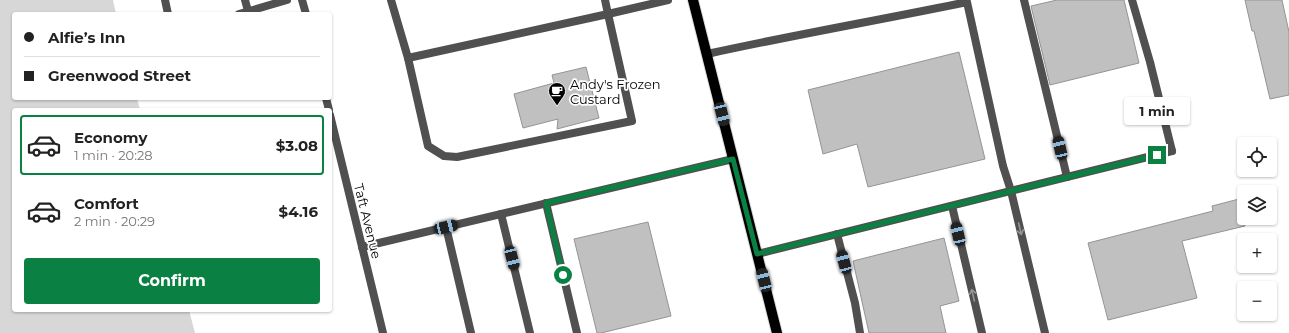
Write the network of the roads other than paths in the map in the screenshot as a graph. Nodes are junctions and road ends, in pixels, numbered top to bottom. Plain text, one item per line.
1 (165, 0) edge
2 (245, 0) edge
3 (287, 0) edge
4 (302, 0) edge
5 (392, 0) edge
6 (605, 0) edge
7 (668, 0) edge
8 (693, 0) edge
9 (1024, 0) edge
10 (1132, 0) edge
11 (248, 11) junction
12 (168, 12) edge
13 (245, 12) edge
14 (305, 12) edge
15 (608, 14) junction
16 (706, 54) junction
17 (408, 58) junction
18 (332, 123) edge
19 (733, 159) junction
20 (1067, 177) junction
21 (1011, 191) junction
22 (546, 203) junction
23 (952, 206) junction
24 (501, 214) junction
25 (446, 227) junction
26 (837, 234) junction
27 (362, 247) junction
28 (757, 254) junction
29 (383, 333) edge
30 (471, 333) edge
31 (530, 333) edge
32 (577, 333) edge
33 (776, 333) edge
34 (860, 333) edge
35 (982, 333) edge
36 (1045, 333) edge

1 - 12 street
2 - 11 street
3 - 11 street
4 - 14 street
5 - 17 street
6 - 15 street
7 - 15 street
8 - 16 main road
9 - 20 street
10 - 20 street
11 - 13 street
15 - 17 street
15 - 17 street
16 - 19 main road
16 - 21 street
18 - 27 street, Taft Avenue
19 - 22 street
19 - 28 main road
20 - 21 street
21 - 23 street
21 -> 36 street
22 - 24 street
22 - 32 street
23 - 26 street
35 -> 23 street
24 - 25 street
24 - 31 street
25 - 27 street
25 - 30 street
26 - 28 street
26 - 34 street
27 - 29 street, Taft Avenue
28 - 33 main road

